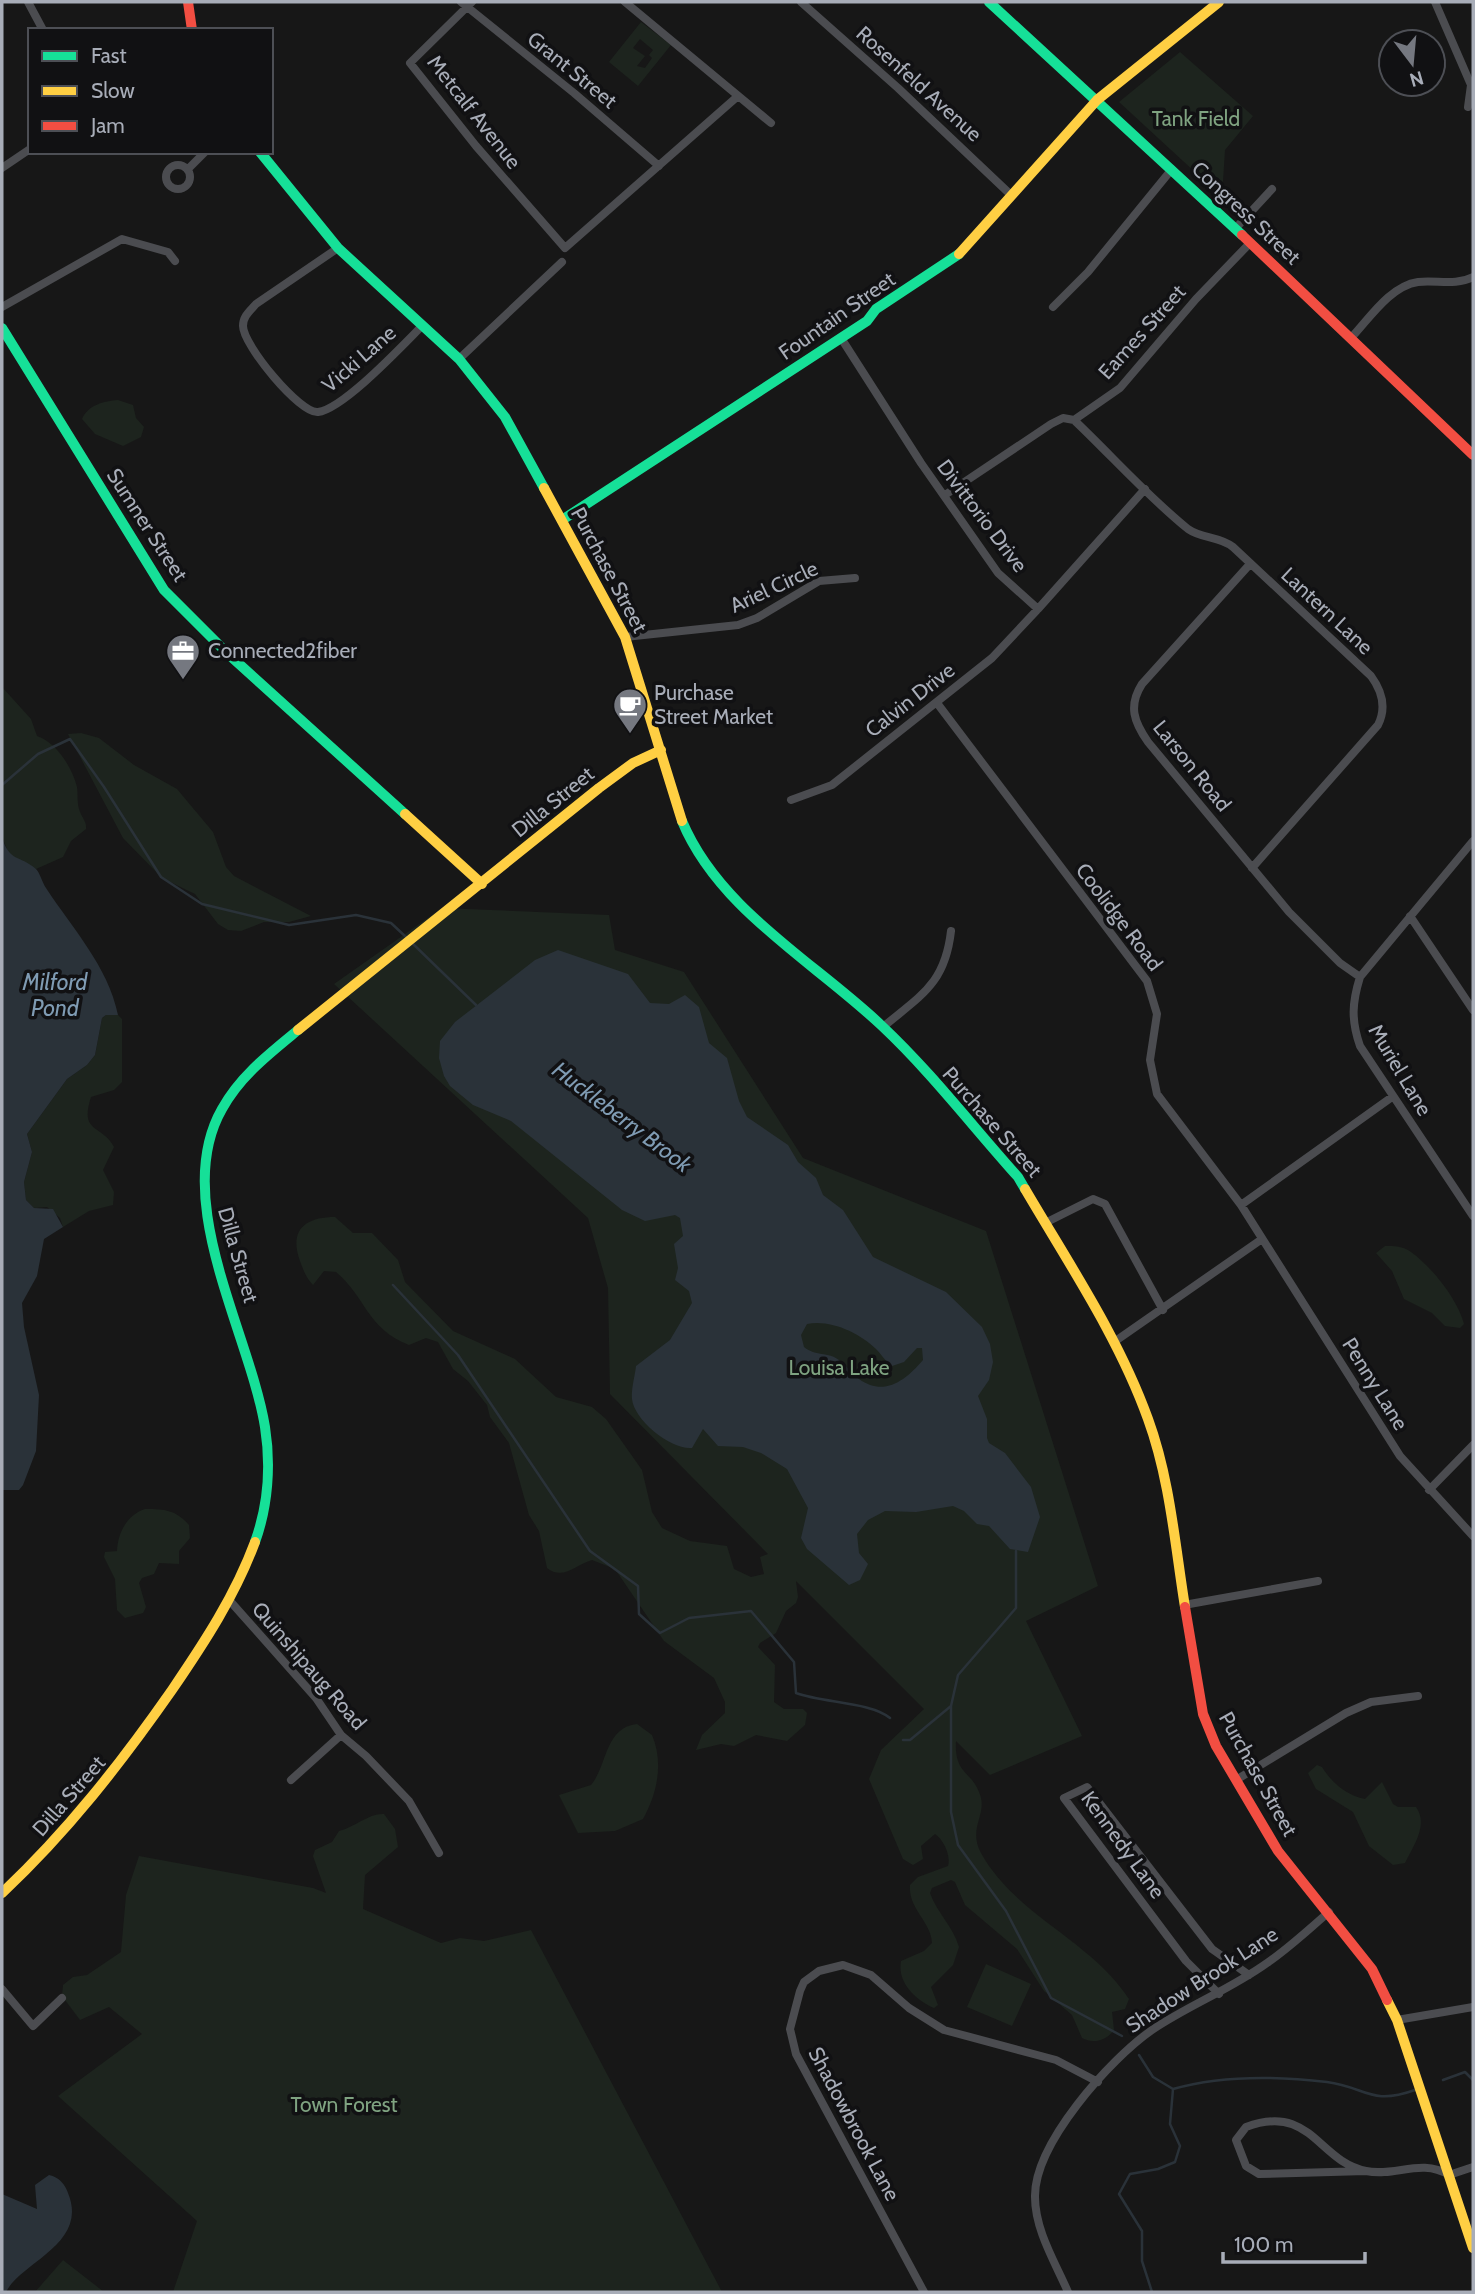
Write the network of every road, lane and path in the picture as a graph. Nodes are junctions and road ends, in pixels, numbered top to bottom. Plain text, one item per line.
1 (28, 2) edge
2 (188, 2) edge
3 (625, 2) edge
4 (801, 2) edge
5 (989, 2) edge
6 (1219, 2) edge
7 (1436, 2) edge
8 (467, 4) edge
9 (42, 28) edge
10 (192, 28) edge
11 (738, 96) junction
12 (1097, 100) junction
13 (1468, 107) dead end
14 (771, 123) dead end
15 (28, 150) edge
16 (203, 154) edge
17 (262, 154) edge
18 (659, 166) junction
19 (2, 168) edge
20 (188, 169) dead end
21 (1172, 169) junction
22 (1272, 188) dead end
23 (1012, 195) junction
24 (1235, 229) junction
25 (1250, 243) junction
26 (338, 248) junction
27 (175, 261) dead end
28 (562, 262) dead end
29 (1473, 277) edge
30 (2, 307) edge
31 (1053, 307) dead end
32 (421, 327) junction
33 (2, 328) edge
34 (841, 338) junction
35 (1351, 338) junction
36 (459, 359) junction
37 (1074, 420) junction
38 (1473, 455) edge
39 (1145, 489) junction
40 (945, 495) junction
41 (562, 520) junction
42 (1250, 564) junction
43 (855, 578) dead end
44 (1038, 609) junction
45 (625, 637) junction
46 (937, 703) junction
47 (661, 750) junction
48 (791, 800) dead end
49 (1473, 842) edge
50 (1252, 868) junction
51 (482, 884) junction
52 (1410, 916) junction
53 (951, 931) dead end
54 (1360, 977) junction
55 (1473, 1010) edge
56 (883, 1027) junction
57 (1392, 1097) junction
58 (1241, 1205) junction
59 (1473, 1216) edge
60 (1047, 1222) junction
61 (1262, 1239) junction
62 (1163, 1310) junction
63 (1114, 1342) junction
64 (1473, 1445) edge
65 (1429, 1490) junction
66 (1473, 1536) edge
67 (1318, 1581) dead end
68 (230, 1601) junction
69 (1184, 1605) junction
70 (1418, 1696) dead end
71 (341, 1735) junction
72 (291, 1780) dead end
73 (1236, 1780) junction
74 (439, 1853) dead end
75 (2, 1893) edge
76 (1329, 1912) junction
77 (1249, 1975) junction
78 (2, 1989) edge
79 (1219, 1994) junction
80 (62, 1998) dead end
81 (1473, 2007) edge
82 (1397, 2020) junction
83 (1098, 2082) junction
84 (1473, 2167) edge
85 (1366, 2171) junction
86 (1449, 2175) junction
87 (1473, 2248) edge
88 (924, 2292) edge
89 (1068, 2292) edge

1 - 9 street
2 - 10 main road
3 - 11 street
4 - 23 street, Rosenfeld Avenue
5 - 12 main road, Congress Street
6 - 12 main road, Fountain Street
7 - 13 street
8 - 18 street, Grant Street
8 - 18 street, Metcalf Avenue
11 - 14 street
11 - 18 street
12 - 21 main road, Congress Street
12 - 23 main road, Fountain Street
15 - 19 street
16 - 20 street
17 - 26 main road, Purchase Street
21 - 24 main road, Congress Street
21 - 31 street
22 - 24 street
23 - 34 main road, Fountain Street
24 - 25 main road, Congress Street
25 - 35 main road, Congress Street
25 - 37 street, Eames Street
26 - 32 main road, Purchase Street
26 - 32 street, Vicki Lane
27 - 30 street
28 - 36 street
29 - 35 street
32 - 36 main road, Purchase Street
33 - 51 main road, Sumner Street
34 - 40 street, Divittorio Drive
34 - 41 main road, Fountain Street
35 - 38 main road, Congress Street
36 - 41 main road, Purchase Street
37 - 39 street, Lantern Lane
37 - 40 street, Eames Street
39 - 42 street, Lantern Lane
39 - 44 street
40 - 44 street, Divittorio Drive
41 - 45 main road, Purchase Street
42 - 50 street, Larson Road
42 - 50 street, Lantern Lane
43 - 45 street, Ariel Circle
44 - 46 street, Calvin Drive
45 - 47 main road, Purchase Street
46 - 48 street, Calvin Drive
46 - 58 street, Coolidge Road
47 - 51 main road, Dilla Street
47 - 56 main road, Purchase Street
49 - 52 street, Muriel Lane
50 - 54 street, Larson Road
51 - 68 main road, Dilla Street
52 - 54 street, Muriel Lane
52 - 55 street
53 - 56 street
54 - 57 street, Muriel Lane
56 - 60 main road, Purchase Street
57 - 58 street
57 - 59 street, Muriel Lane
58 - 61 street, Coolidge Road
60 - 62 street
60 - 63 main road, Purchase Street
61 - 62 street
61 - 65 street, Penny Lane
62 - 63 street
63 - 69 main road, Purchase Street
64 - 65 street
65 - 66 street, Penny Lane
67 - 69 street
68 - 71 street, Quinshipaug Road
68 - 75 main road, Dilla Street
69 - 73 main road, Purchase Street
70 - 73 street
71 - 72 street
71 - 74 street, Quinshipaug Road
73 - 76 main road, Purchase Street
76 - 77 street, Shadow Brook Lane
76 - 82 main road, Purchase Street
77 - 79 street, Shadow Brook Lane
77 - 79 street, Kennedy Lane
78 - 80 street
79 - 83 street, Shadow Brook Lane
81 - 82 street
82 - 86 main road, Purchase Street
83 - 88 street, Shadowbrook Lane
83 - 89 street
84 - 86 street
85 - 85 street
85 - 86 street
86 - 87 main road, Purchase Street

